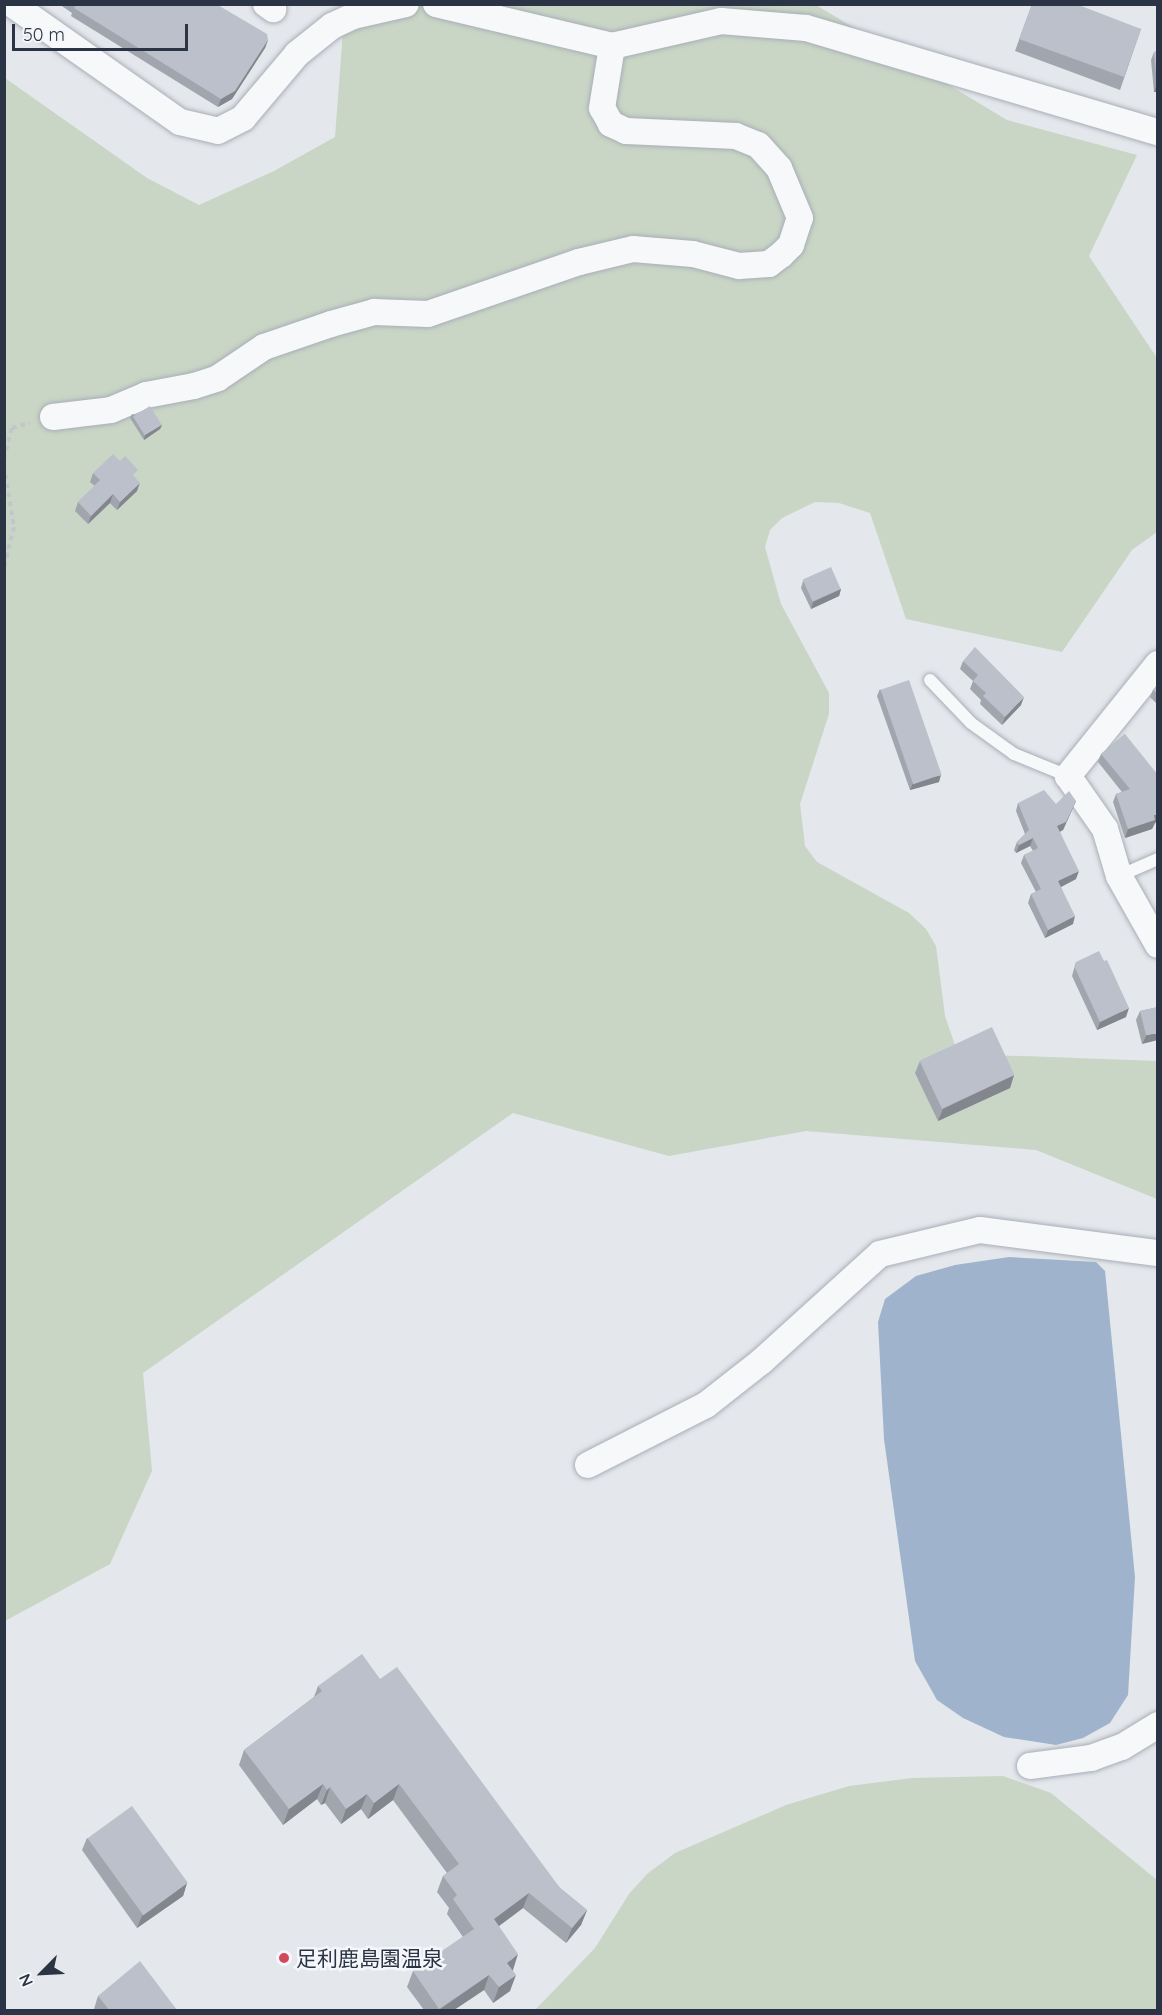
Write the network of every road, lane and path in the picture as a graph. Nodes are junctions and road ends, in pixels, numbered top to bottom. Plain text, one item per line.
1 (12, 4) edge
2 (406, 4) edge
3 (436, 4) edge
4 (612, 46) junction
5 (1158, 132) edge
6 (53, 417) joint
7 (4, 459) edge
8 (4, 466) edge
9 (4, 567) edge
10 (1158, 664) edge
11 (930, 680) dead end
12 (1068, 776) junction
13 (1158, 859) edge
14 (1119, 876) junction
15 (1158, 945) edge
16 (1158, 1253) edge
17 (588, 1465) dead end
18 (1158, 1725) edge
19 (1030, 1766) dead end

1 - 2 street
3 - 4 street
4 - 5 street
4 - 6 street
6 - 7 path
8 - 9 path
10 - 12 street
11 - 12 lane
12 - 14 street
13 - 14 lane
14 - 15 street
16 - 17 street
18 - 19 street

